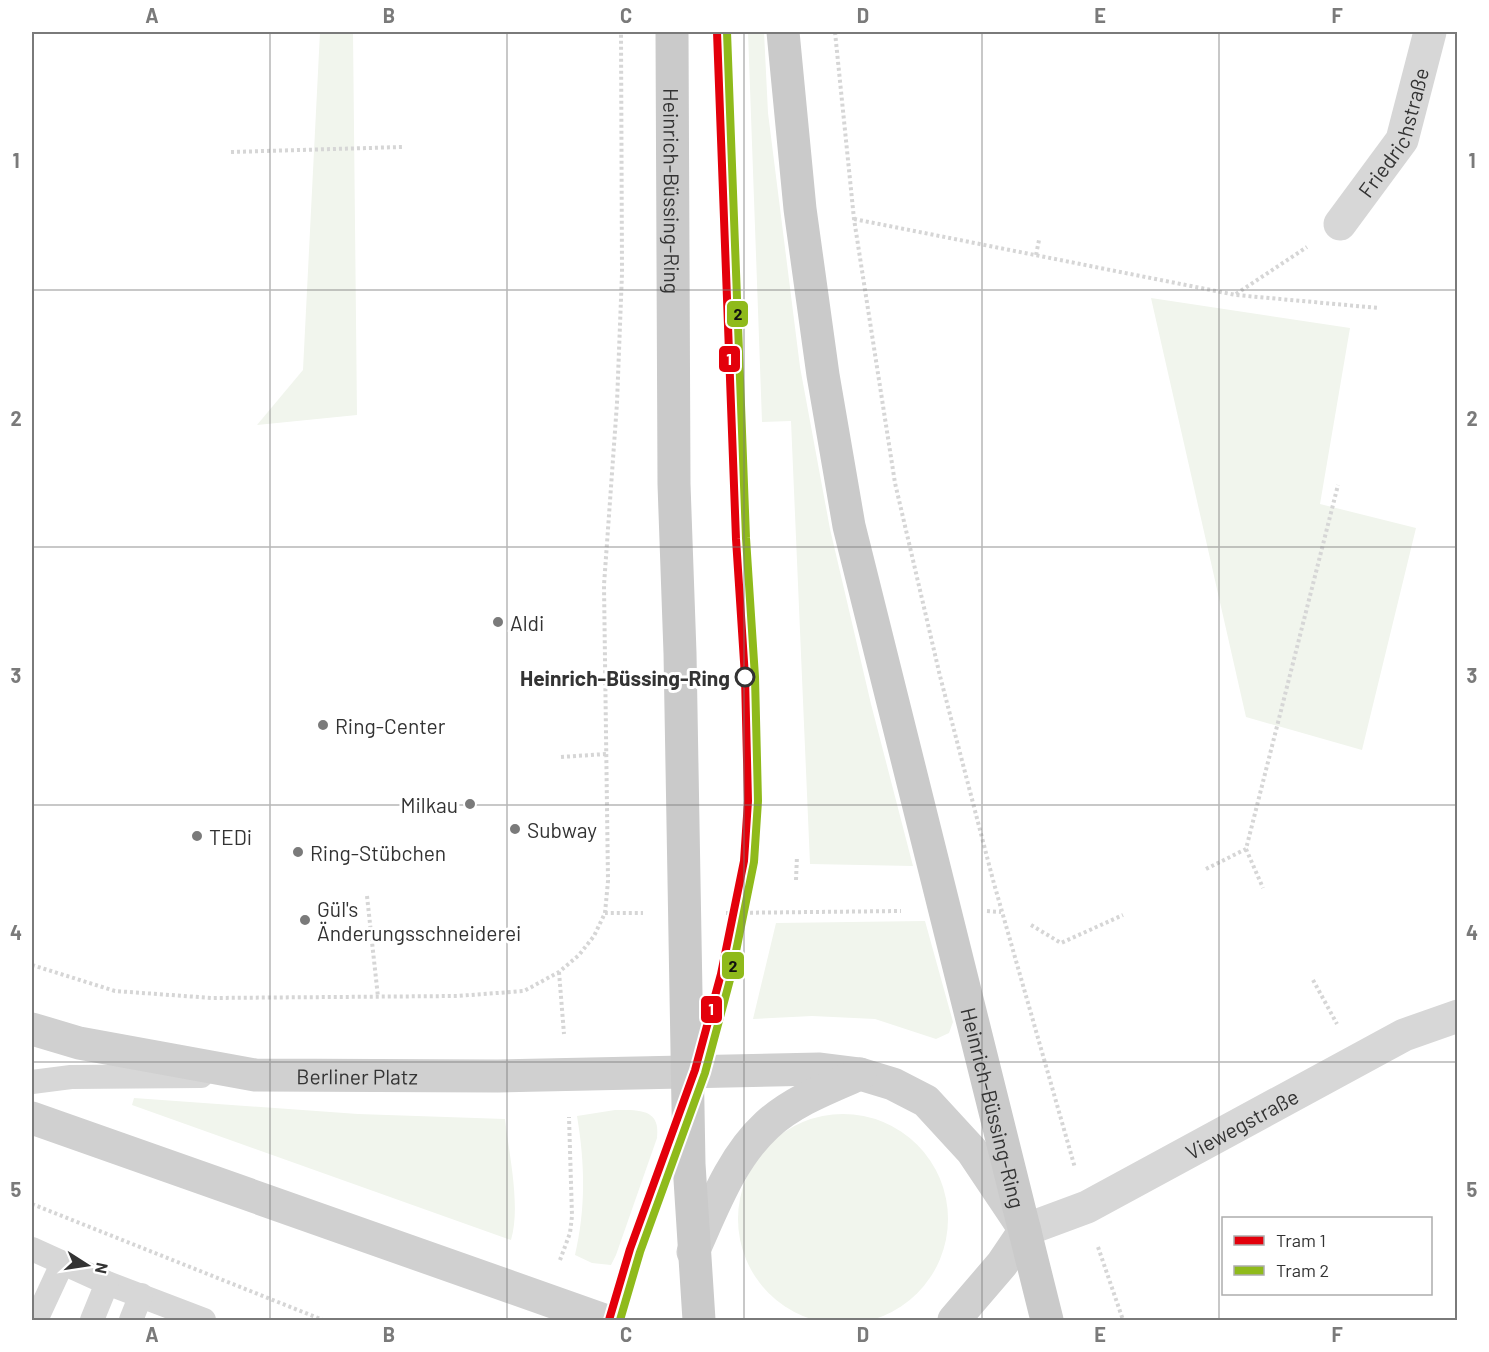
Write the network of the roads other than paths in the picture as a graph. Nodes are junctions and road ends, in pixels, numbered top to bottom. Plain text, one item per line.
1 (672, 32) edge
2 (783, 32) edge
3 (1430, 32) edge
4 (1340, 224) road end
5 (1458, 1016) edge
6 (32, 1029) edge
7 (689, 1070) junction
8 (860, 1074) junction
9 (255, 1075) junction
10 (32, 1082) edge
11 (32, 1118) edge
12 (1025, 1230) junction
13 (32, 1249) edge
14 (693, 1252) junction
15 (62, 1264) junction
16 (107, 1283) junction
17 (141, 1295) junction
18 (174, 1315) edge
19 (36, 1320) edge
20 (92, 1320) edge
21 (131, 1320) edge
22 (204, 1320) edge
23 (604, 1320) edge
24 (699, 1320) edge
25 (954, 1320) edge
26 (1047, 1320) edge

1 - 7 main road, Heinrich-Büssing-Ring
2 - 12 main road, Heinrich-Büssing-Ring
3 - 4 street, Friedrichstraße
5 - 12 street, Viewegstraße
6 - 9 main road, Berliner Platz
7 - 8 main road, Berliner Platz
7 - 9 main road, Berliner Platz
7 - 14 main road, Heinrich-Büssing-Ring
8 - 12 main road, Berliner Platz
8 - 14 main road
9 - 10 lane
11 - 23 main road
12 - 25 main road
12 - 26 main road
13 - 15 lane
14 - 24 main road, Heinrich-Büssing-Ring
15 - 16 lane
15 - 19 lane
16 - 17 lane
16 - 20 lane
17 - 18 lane
17 - 21 lane
18 - 22 lane

